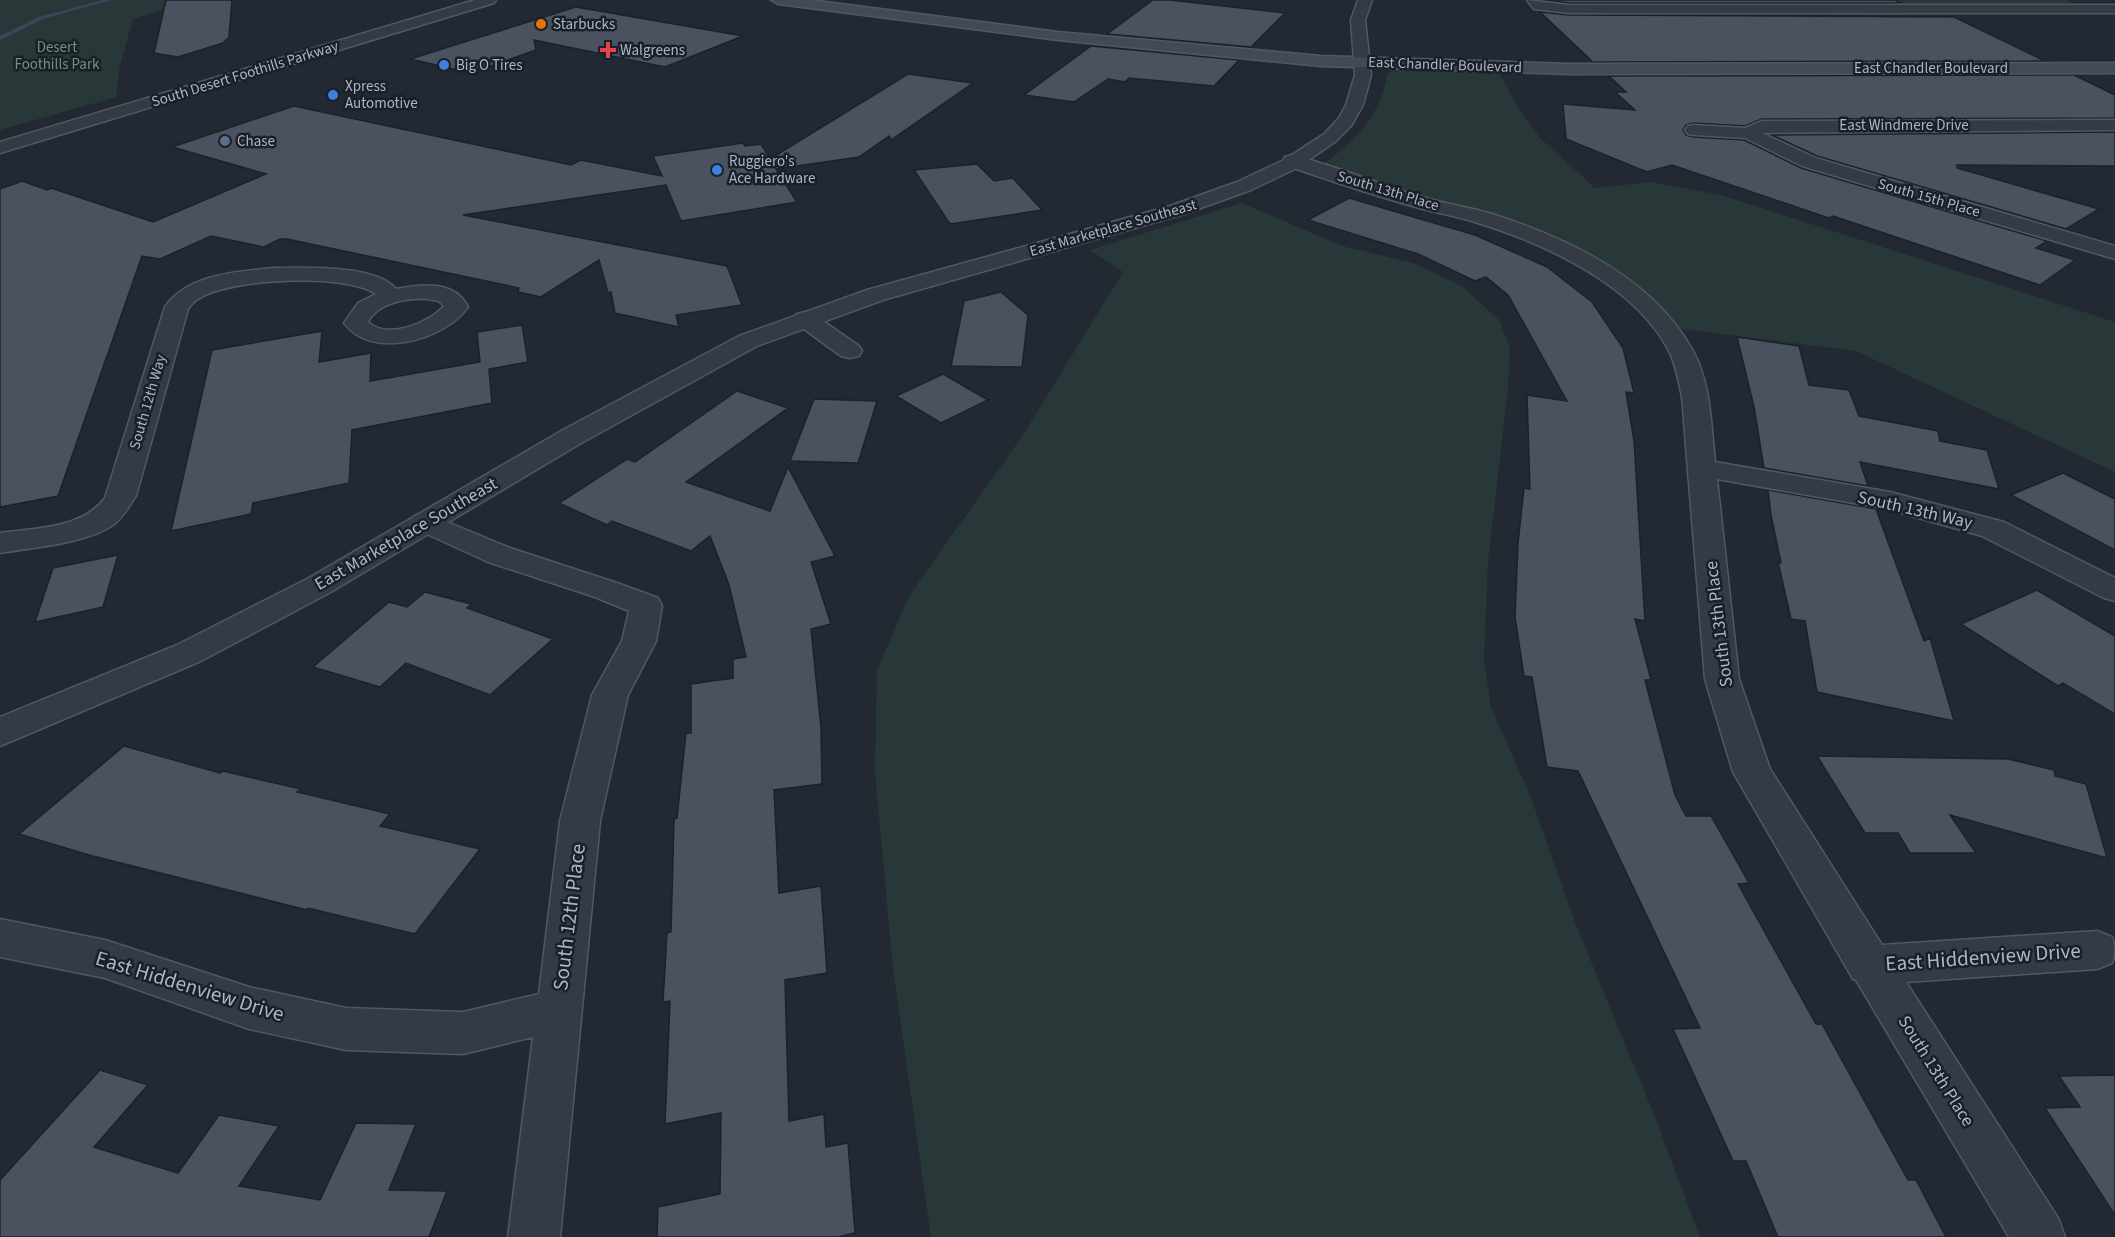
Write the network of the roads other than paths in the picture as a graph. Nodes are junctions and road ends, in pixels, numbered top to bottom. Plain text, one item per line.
1 (454, 0) edge
2 (489, 0) edge
3 (778, 0) edge
4 (1365, 0) edge
5 (1537, 3) edge
6 (2115, 9) edge
7 (1083, 23) dead end
8 (1271, 41) dead end
9 (1341, 45) dead end
10 (1379, 47) dead end
11 (1450, 50) dead end
12 (1494, 51) dead end
13 (1362, 55) junction
14 (2115, 68) edge
15 (2115, 125) edge
16 (1694, 130) dead end
17 (1748, 133) junction
18 (0, 135) edge
19 (0, 148) edge
20 (1300, 157) junction
21 (2115, 253) edge
22 (391, 297) dead end
23 (805, 319) junction
24 (850, 351) dead end
25 (1702, 468) junction
26 (425, 522) junction
27 (0, 543) edge
28 (2115, 591) edge
29 (0, 732) edge
30 (0, 938) edge
31 (2097, 950) dead end
32 (1869, 965) junction
33 (557, 1010) junction
34 (534, 1237) edge
35 (2039, 1237) edge

1 - 18 street, South Desert Foothills Parkway
2 - 19 street, South Desert Foothills Parkway
3 - 13 main road, East Chandler Boulevard
4 - 13 street, East Marketplace Southeast
5 - 6 street
7 - 8 main road
9 - 13 main road, East Chandler Boulevard
10 - 13 main road, East Chandler Boulevard
11 - 12 main road, East Chandler Boulevard
13 - 14 main road, East Chandler Boulevard
13 - 20 street, East Marketplace Southeast
15 - 17 street, East Windmere Drive
16 - 17 street, East Windmere Drive
17 - 21 street, South 15th Place
20 - 23 street, East Marketplace Southeast
20 - 25 street, South 13th Place
22 - 27 street, South 12th Way
23 - 24 street
23 - 26 street, East Marketplace Southeast
25 - 28 street, South 13th Way
25 - 32 street, South 13th Place
26 - 29 street, East Marketplace Southeast
26 - 33 street, South 12th Place
30 - 33 street, East Hiddenview Drive
31 - 32 street, East Hiddenview Drive
32 - 35 street, South 13th Place
33 - 34 street, South 12th Place

